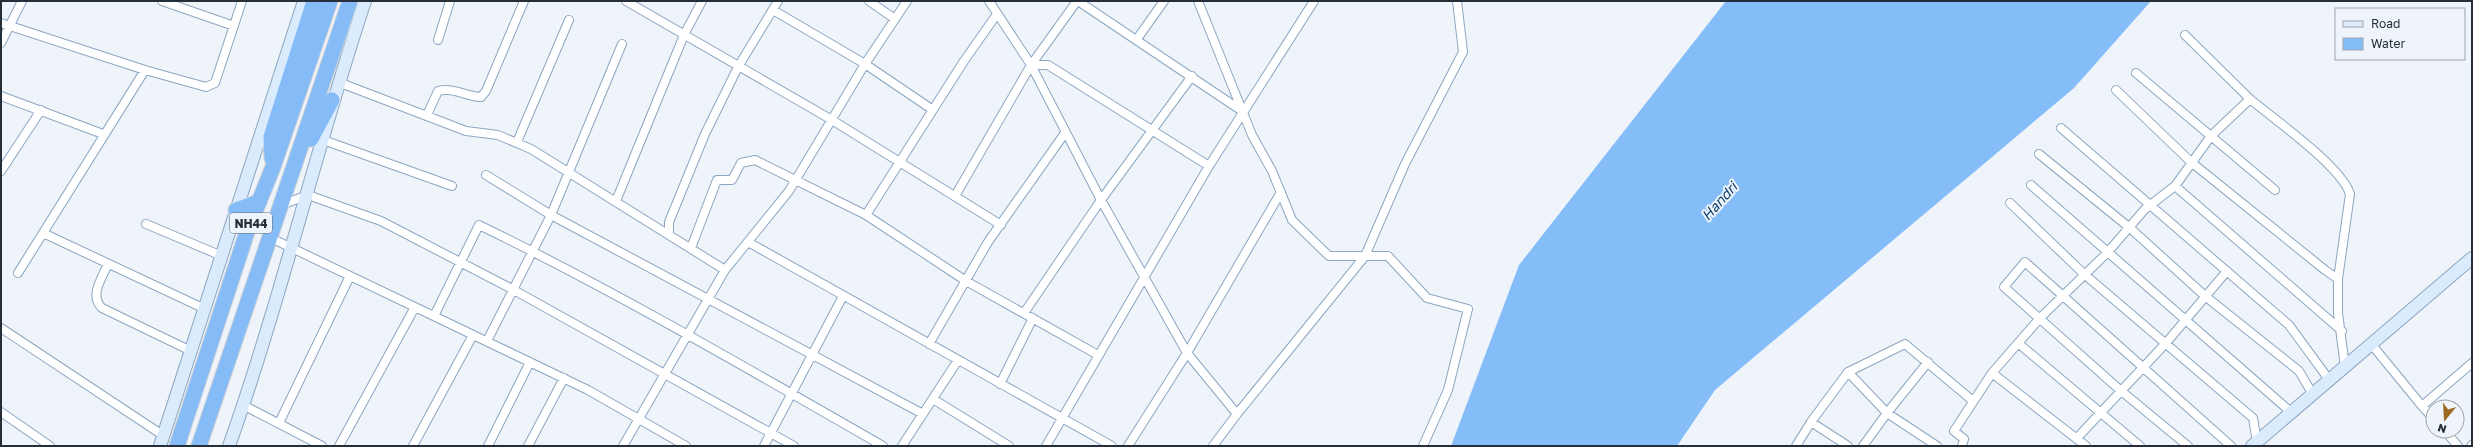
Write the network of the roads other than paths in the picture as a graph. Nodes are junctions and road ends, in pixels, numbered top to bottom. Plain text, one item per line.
1 (22, 1) edge
2 (162, 1) edge
3 (242, 1) edge
4 (304, 1) edge
5 (314, 1) edge
6 (330, 1) edge
7 (350, 1) edge
8 (365, 1) edge
9 (450, 1) edge
10 (524, 1) edge
11 (626, 1) edge
12 (702, 1) edge
13 (778, 1) edge
14 (870, 1) edge
15 (907, 1) edge
16 (989, 1) edge
17 (1077, 1) edge
18 (1164, 1) edge
19 (1198, 1) edge
20 (1314, 1) edge
21 (1457, 1) edge
22 (773, 10) junction
23 (997, 14) junction
24 (895, 19) junction
25 (569, 20) dead end
26 (1, 23) edge
27 (11, 26) junction
28 (234, 26) junction
29 (684, 35) junction
30 (2185, 35) dead end
31 (1136, 39) junction
32 (438, 40) dead end
33 (1, 43) edge
34 (622, 44) dead end
35 (865, 64) junction
36 (1031, 65) junction
37 (738, 67) junction
38 (145, 70) junction
39 (2136, 73) dead end
40 (1192, 76) junction
41 (338, 82) junction
42 (2116, 90) dead end
43 (1, 96) edge
44 (2250, 99) junction
45 (332, 100) junction
46 (41, 110) junction
47 (933, 110) junction
48 (1242, 112) junction
49 (427, 115) junction
50 (832, 120) junction
51 (2061, 128) dead end
52 (1152, 130) junction
53 (1065, 133) junction
54 (103, 134) junction
55 (2211, 136) junction
56 (323, 140) junction
57 (517, 142) junction
58 (2040, 154) dead end
59 (2191, 162) junction
60 (901, 163) junction
61 (1209, 166) junction
62 (273, 167) junction
63 (1, 171) edge
64 (570, 173) junction
65 (292, 175) junction
66 (486, 175) dead end
67 (795, 181) junction
68 (2031, 185) dead end
69 (452, 186) dead end
70 (2175, 186) junction
71 (2275, 190) dead end
72 (1281, 192) junction
73 (308, 195) junction
74 (955, 196) junction
75 (1101, 200) junction
76 (616, 201) junction
77 (259, 202) junction
78 (2010, 203) dead end
79 (2150, 203) junction
80 (281, 205) junction
81 (236, 210) junction
82 (551, 215) junction
83 (866, 215) junction
84 (146, 224) dead end
85 (1001, 224) junction
86 (2130, 228) junction
87 (43, 233) junction
88 (669, 235) junction
89 (271, 238) junction
90 (748, 242) junction
91 (292, 248) junction
92 (691, 248) junction
93 (531, 251) junction
94 (2107, 254) junction
95 (222, 256) junction
96 (1365, 256) junction
97 (2472, 258) edge
98 (460, 262) junction
99 (108, 264) junction
100 (725, 270) junction
101 (2227, 271) junction
102 (18, 273) dead end
103 (2084, 274) junction
104 (350, 276) junction
105 (1146, 276) junction
106 (2338, 279) junction
107 (966, 281) junction
108 (512, 289) junction
109 (843, 296) junction
110 (2062, 296) junction
111 (2205, 296) junction
112 (707, 299) junction
113 (415, 307) junction
114 (205, 308) junction
115 (1024, 313) junction
116 (434, 316) junction
117 (1033, 318) junction
118 (2040, 318) junction
119 (2185, 320) junction
120 (1, 328) edge
121 (2342, 331) junction
122 (473, 335) junction
123 (686, 335) junction
124 (487, 341) junction
125 (2018, 343) junction
126 (2166, 343) junction
127 (929, 344) junction
128 (2372, 345) junction
129 (191, 351) junction
130 (1187, 353) junction
131 (813, 354) junction
132 (1098, 355) junction
133 (958, 360) junction
134 (530, 362) junction
135 (1928, 362) junction
136 (2472, 363) edge
137 (2142, 366) junction
138 (2345, 367) junction
139 (1848, 372) junction
140 (664, 373) junction
141 (1992, 373) junction
142 (564, 378) junction
143 (2330, 381) junction
144 (1000, 384) junction
145 (2120, 390) junction
146 (792, 394) junction
147 (2313, 395) junction
148 (933, 399) junction
149 (1973, 401) junction
150 (243, 405) junction
151 (2422, 406) junction
152 (2425, 409) edge
153 (1, 412) edge
154 (2100, 412) junction
155 (1886, 413) junction
156 (2292, 413) junction
157 (923, 414) junction
158 (1237, 414) junction
159 (638, 418) junction
160 (1062, 418) junction
161 (1811, 422) junction
162 (279, 423) junction
163 (771, 434) junction
164 (2077, 438) junction
165 (162, 441) edge
166 (2255, 444) edge
167 (50, 446) edge
168 (177, 446) edge
169 (199, 446) edge
170 (229, 446) edge
171 (322, 446) edge
172 (339, 446) edge
173 (413, 446) edge
174 (488, 446) edge
175 (528, 446) edge
176 (623, 446) edge
177 (686, 446) edge
178 (764, 446) edge
179 (794, 446) edge
180 (883, 446) edge
181 (902, 446) edge
182 (1009, 446) edge
183 (1046, 446) edge
184 (1112, 446) edge
185 (1128, 446) edge
186 (1213, 446) edge
187 (1423, 446) edge
188 (1796, 446) edge
189 (1848, 446) edge
190 (1863, 446) edge
191 (1937, 446) edge
192 (1962, 446) edge
193 (2086, 446) edge
194 (2140, 446) edge
195 (2188, 446) edge
196 (2231, 446) edge

1 - 27 street
2 - 28 street
3 - 28 street
4 - 81 street
5 - 62 highway
6 - 62 highway, NH44
7 - 65 highway, NH44
8 - 41 street
9 - 32 street
10 - 49 street
11 - 29 street
12 - 29 street
13 - 22 street
14 - 24 street
15 - 24 street
16 - 23 street
17 - 31 street
17 - 36 street
18 - 31 street
19 - 48 street
20 - 48 street
21 - 96 street
22 - 35 street
22 - 37 street
23 - 36 street
23 - 47 street
24 - 35 street
25 - 57 street
26 - 27 street
27 - 33 street
27 - 38 street
28 - 38 street
29 - 37 street
29 - 76 street
30 - 44 street
31 - 40 street
34 - 64 street
35 - 47 street
35 - 50 street
36 - 52 street
36 - 53 street
36 - 74 street
37 - 50 street
37 - 88 street
38 - 54 street
39 - 55 street
40 - 48 street
40 - 52 street
41 - 45 street
41 - 49 street
42 - 59 street
43 - 46 street
44 - 55 street
44 - 106 street
45 - 56 street
45 - 65 highway
46 - 54 street
46 - 63 street
47 - 60 street
48 - 61 street
48 - 72 street
49 - 57 street
50 - 60 street
50 - 67 street
51 - 79 street
52 - 61 street
52 - 75 street
53 - 75 street
53 - 85 street
54 - 87 street
55 - 59 street
55 - 71 street
56 - 69 street
56 - 73 street
57 - 64 street
58 - 86 street
59 - 70 street
59 - 106 street
60 - 74 street
60 - 83 street
61 - 105 street
62 - 77 highway, NH44
64 - 76 street
64 - 82 street
65 - 80 highway, NH44
66 - 82 street
67 - 83 street
67 - 90 street
67 - 92 street
68 - 94 street
70 - 79 street
70 - 121 street
72 - 96 street
72 - 130 street
73 - 80 street
73 - 91 street
73 - 98 street
74 - 85 street
75 - 105 street
75 - 115 street
76 - 88 street
77 - 81 highway
77 - 168 highway, NH44
78 - 103 street
79 - 86 street
79 - 101 street
80 - 89 highway, NH44
81 - 95 street
82 - 93 street
82 - 112 street
83 - 107 street
84 - 95 street
85 - 107 street
86 - 94 street
86 - 111 street
87 - 99 street
87 - 102 street
88 - 92 street
89 - 91 street
89 - 169 highway, NH44
90 - 100 street
90 - 109 street
91 - 104 street
91 - 150 street
92 - 100 street
93 - 98 street
93 - 108 street
93 - 123 street
94 - 103 street
94 - 119 street
95 - 114 street
96 - 158 street
96 - 187 street
97 - 128 street
98 - 108 street
98 - 116 street
99 - 114 street
99 - 129 street
100 - 112 street
101 - 111 street
101 - 143 street
103 - 110 street
103 - 126 street
104 - 113 street
104 - 162 street
105 - 130 street
105 - 132 street
106 - 121 street
107 - 115 street
107 - 127 street
108 - 124 street
108 - 140 street
109 - 127 street
109 - 131 street
110 - 118 street
110 - 118 street
110 - 137 street
111 - 119 street
111 - 147 street
112 - 123 street
112 - 131 street
113 - 116 street
113 - 172 street
114 - 129 street
115 - 117 street
116 - 122 street
117 - 132 street
117 - 144 street
118 - 125 street
118 - 145 street
119 - 126 street
119 - 156 street
120 - 165 street
121 - 138 street
122 - 124 street
122 - 173 street
123 - 140 street
123 - 146 street
124 - 134 street
125 - 141 street
125 - 154 street
126 - 137 street
126 - 166 street
127 - 133 street
128 - 138 street
128 - 151 street
129 - 165 street
130 - 158 street
130 - 185 street
131 - 146 street
131 - 157 street
132 - 160 street
133 - 144 street
133 - 148 street
134 - 142 street
134 - 174 street
135 - 139 street
135 - 149 street
135 - 155 street
136 - 151 street
137 - 145 street
137 - 196 street
138 - 143 street
139 - 155 street
139 - 161 street
140 - 159 street
140 - 163 street
141 - 149 street
141 - 164 street
142 - 159 street
142 - 175 street
143 - 147 street
144 - 160 street
145 - 154 street
145 - 195 street
146 - 163 street
146 - 180 street
147 - 156 street
148 - 157 street
148 - 182 street
149 - 192 street
150 - 162 street
150 - 170 street
151 - 152 street
153 - 167 street
154 - 164 street
154 - 194 street
155 - 190 street
155 - 191 street
156 - 166 street
157 - 181 street
158 - 186 street
159 - 176 street
159 - 177 street
160 - 183 street
160 - 184 street
161 - 188 street
161 - 189 street
162 - 171 street
163 - 178 street
163 - 179 street
164 - 193 street

